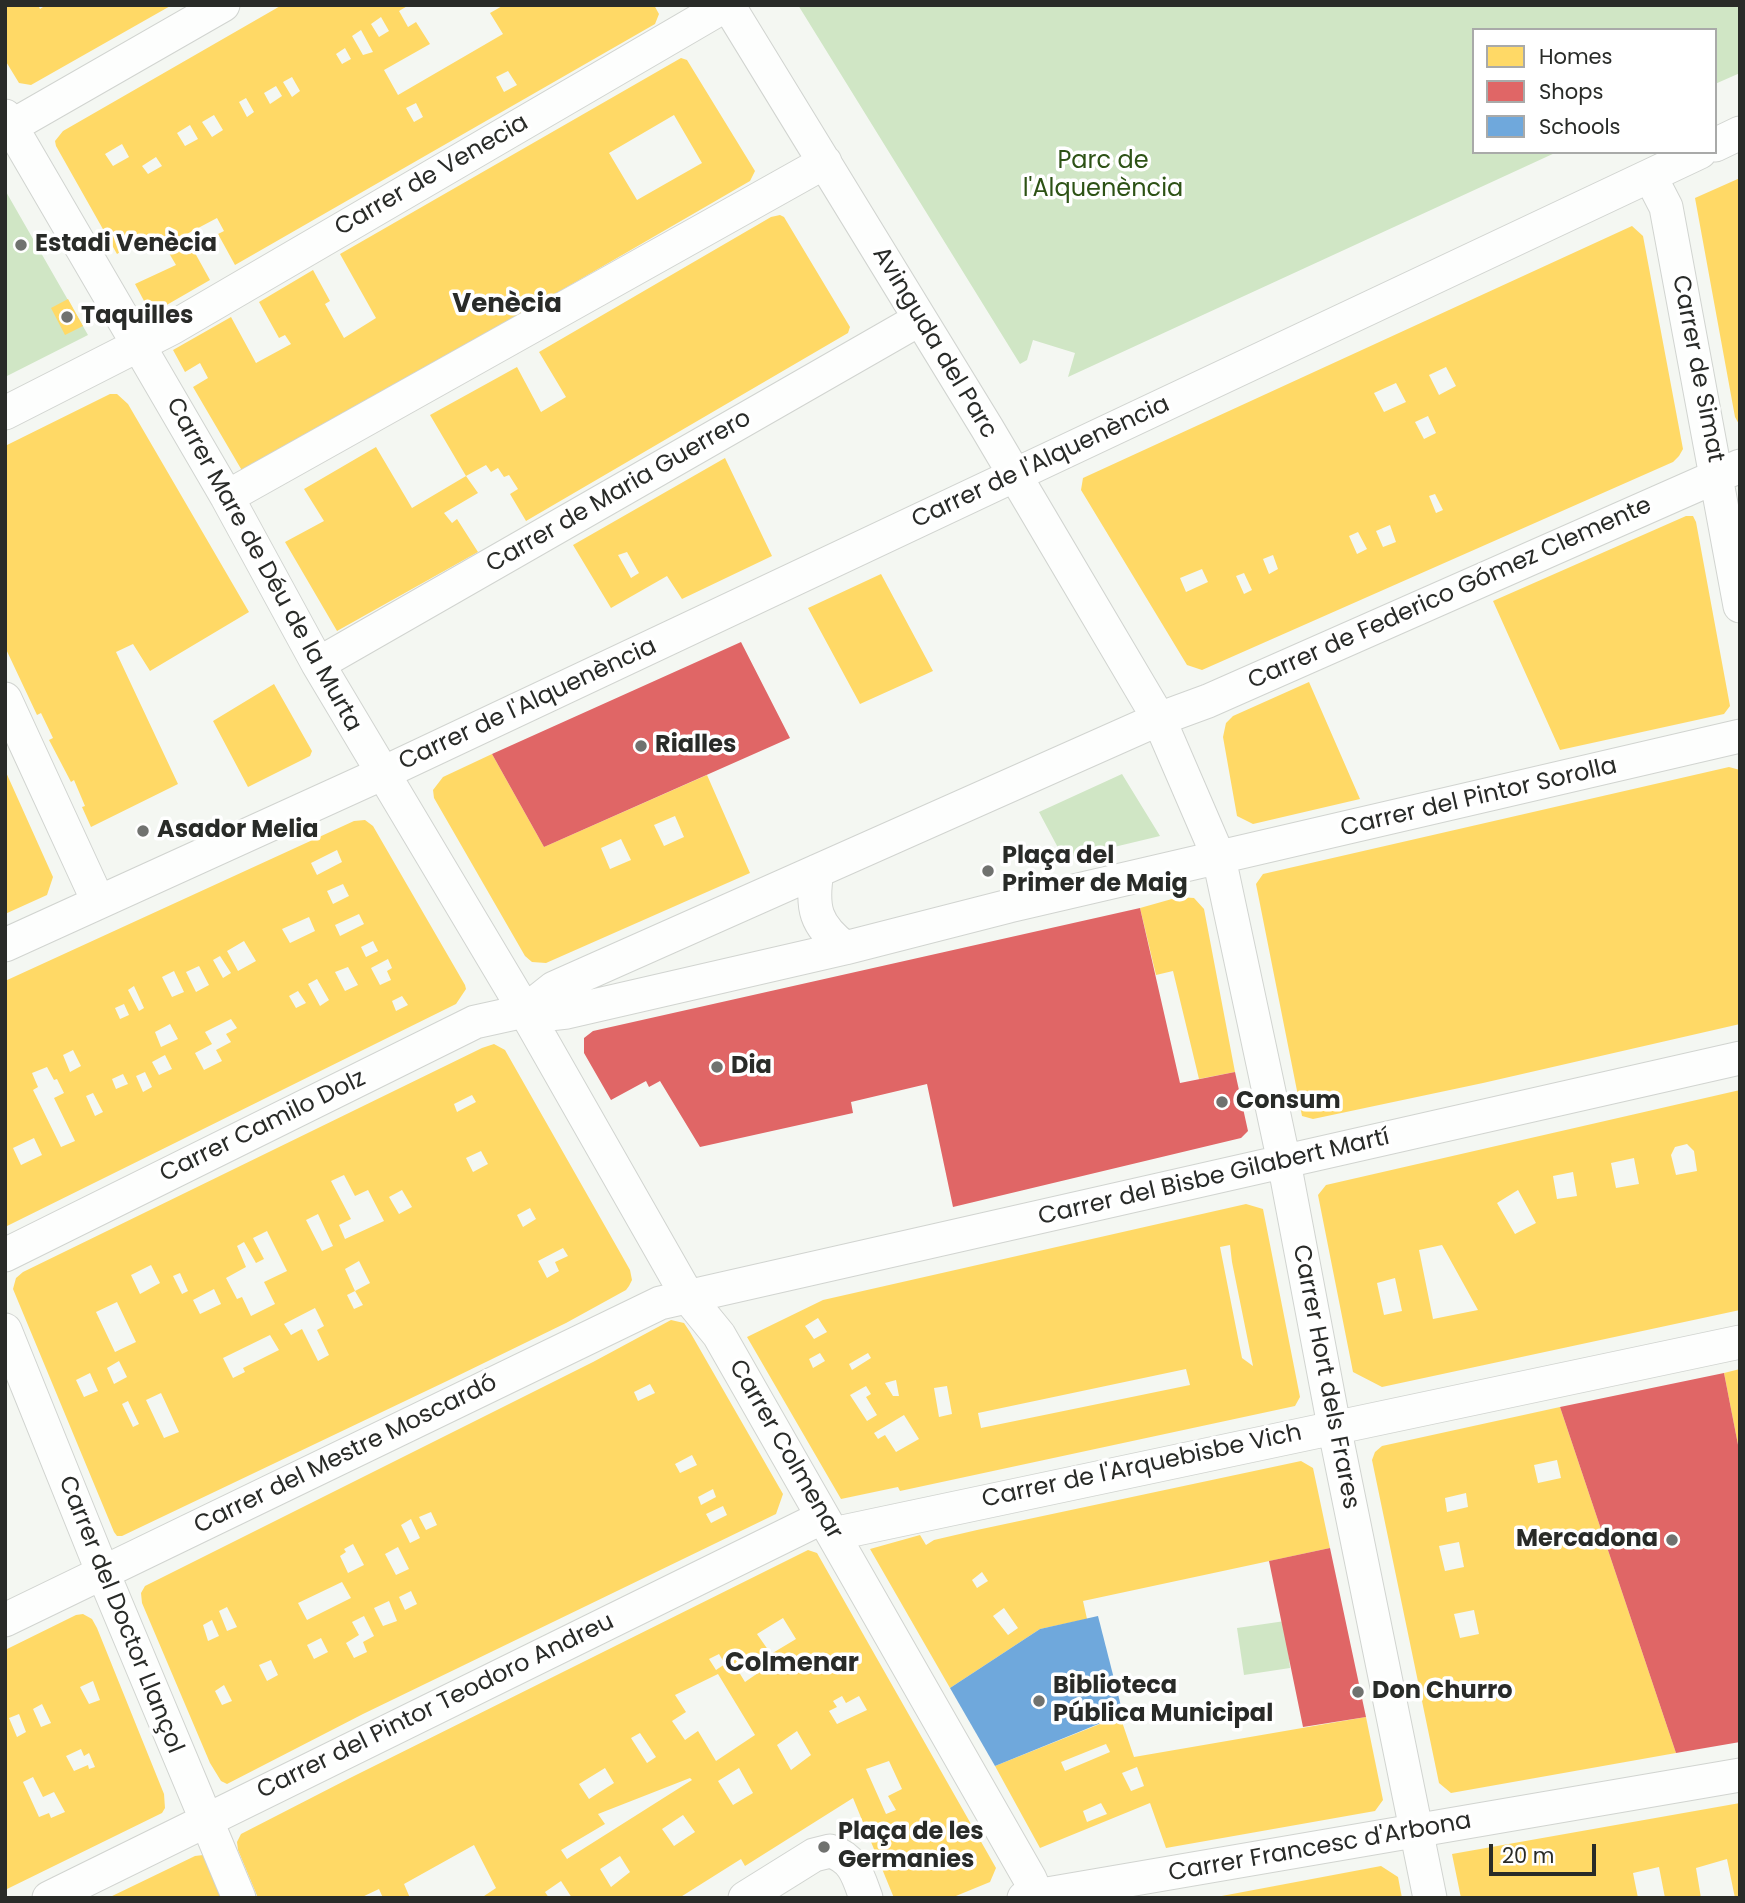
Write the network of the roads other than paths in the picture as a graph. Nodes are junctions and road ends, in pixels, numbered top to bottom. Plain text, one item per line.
1 (223, 5) edge
2 (727, 5) edge
3 (8, 121) edge
4 (1740, 133) edge
5 (1717, 144) edge
6 (1696, 154) edge
7 (825, 162) junction
8 (1650, 176) junction
9 (920, 319) junction
10 (138, 345) junction
11 (5, 413) edge
12 (1728, 471) edge
13 (1014, 476) junction
14 (227, 497) junction
15 (1740, 606) edge
16 (318, 664) junction
17 (5, 699) edge
18 (1159, 719) junction
19 (1740, 736) edge
20 (381, 774) junction
21 (1219, 858) junction
22 (817, 871) junction
23 (98, 901) junction
24 (5, 945) edge
25 (845, 948) junction
26 (525, 1011) junction
27 (1740, 1058) edge
28 (1284, 1162) junction
29 (5, 1255) edge
30 (688, 1297) junction
31 (5, 1330) edge
32 (1740, 1342) edge
33 (1334, 1426) junction
34 (828, 1525) junction
35 (103, 1573) junction
36 (5, 1620) edge
37 (1740, 1775) edge
38 (206, 1820) junction
39 (1416, 1832) junction
40 (1033, 1897) edge
41 (49, 1898) edge
42 (239, 1898) edge
43 (745, 1898) edge
44 (866, 1898) edge
45 (1430, 1898) edge

1 - 3 street
2 - 7 street, Avinguda del Parc
2 - 10 street, Carrer de Venecia
3 - 10 street, Carrer Mare de Déu de la Murta
4 - 5 street
6 - 8 street, Carrer de l'Alquenència
7 - 9 street, Avinguda del Parc
7 - 14 street
8 - 12 street, Carrer de Simat
8 - 13 street, Carrer de l'Alquenència
9 - 13 street, Avinguda del Parc
9 - 16 street, Carrer de Maria Guerrero
10 - 11 street, Carrer de Venecia
10 - 14 street, Carrer Mare de Déu de la Murta
12 - 15 street, Carrer de Simat
12 - 18 street, Carrer de Federico Gómez Clemente
13 - 18 street, Avinguda del Parc
13 - 20 street, Carrer de l'Alquenència
14 - 16 street, Carrer Mare de Déu de la Murta
16 - 20 street, Carrer Mare de Déu de la Murta
17 - 23 street
18 - 21 street
18 - 22 street
19 - 21 street, Carrer del Pintor Sorolla
20 - 23 street, Carrer de l'Alquenència
20 - 26 street, Carrer Mare de Déu de la Murta
21 - 25 street
21 - 28 street, Carrer Hort dels Frares
22 - 25 street
22 - 26 street
23 - 24 street, Carrer de l'Alquenència
25 - 26 street
26 - 29 street, Carrer Camilo Dolz
26 - 30 street, Carrer Colmenar
27 - 28 street, Carrer del Bisbe Gilabert Martí
28 - 30 street, Carrer del Bisbe Gilabert Martí
28 - 33 street, Carrer Hort dels Frares
30 - 34 street, Carrer Colmenar
30 - 35 street, Carrer del Mestre Moscardó
31 - 35 street, Carrer del Doctor Llançol
32 - 33 street, Carrer de l'Arquebisbe Vich
33 - 34 street, Carrer de l'Arquebisbe Vich
33 - 39 street, Carrer Hort dels Frares
34 - 38 street, Carrer del Pintor Teodoro Andreu
34 - 40 street, Carrer Colmenar
35 - 36 street, Carrer del Mestre Moscardó
35 - 38 street, Carrer del Doctor Llançol
37 - 39 street, Carrer Francesc d'Arbona
38 - 41 street, Carrer del Pintor Teodoro Andreu
38 - 42 street, Carrer del Doctor Llançol
39 - 40 street, Carrer Francesc d'Arbona
39 - 45 street, Carrer Hort dels Frares
43 - 44 street

